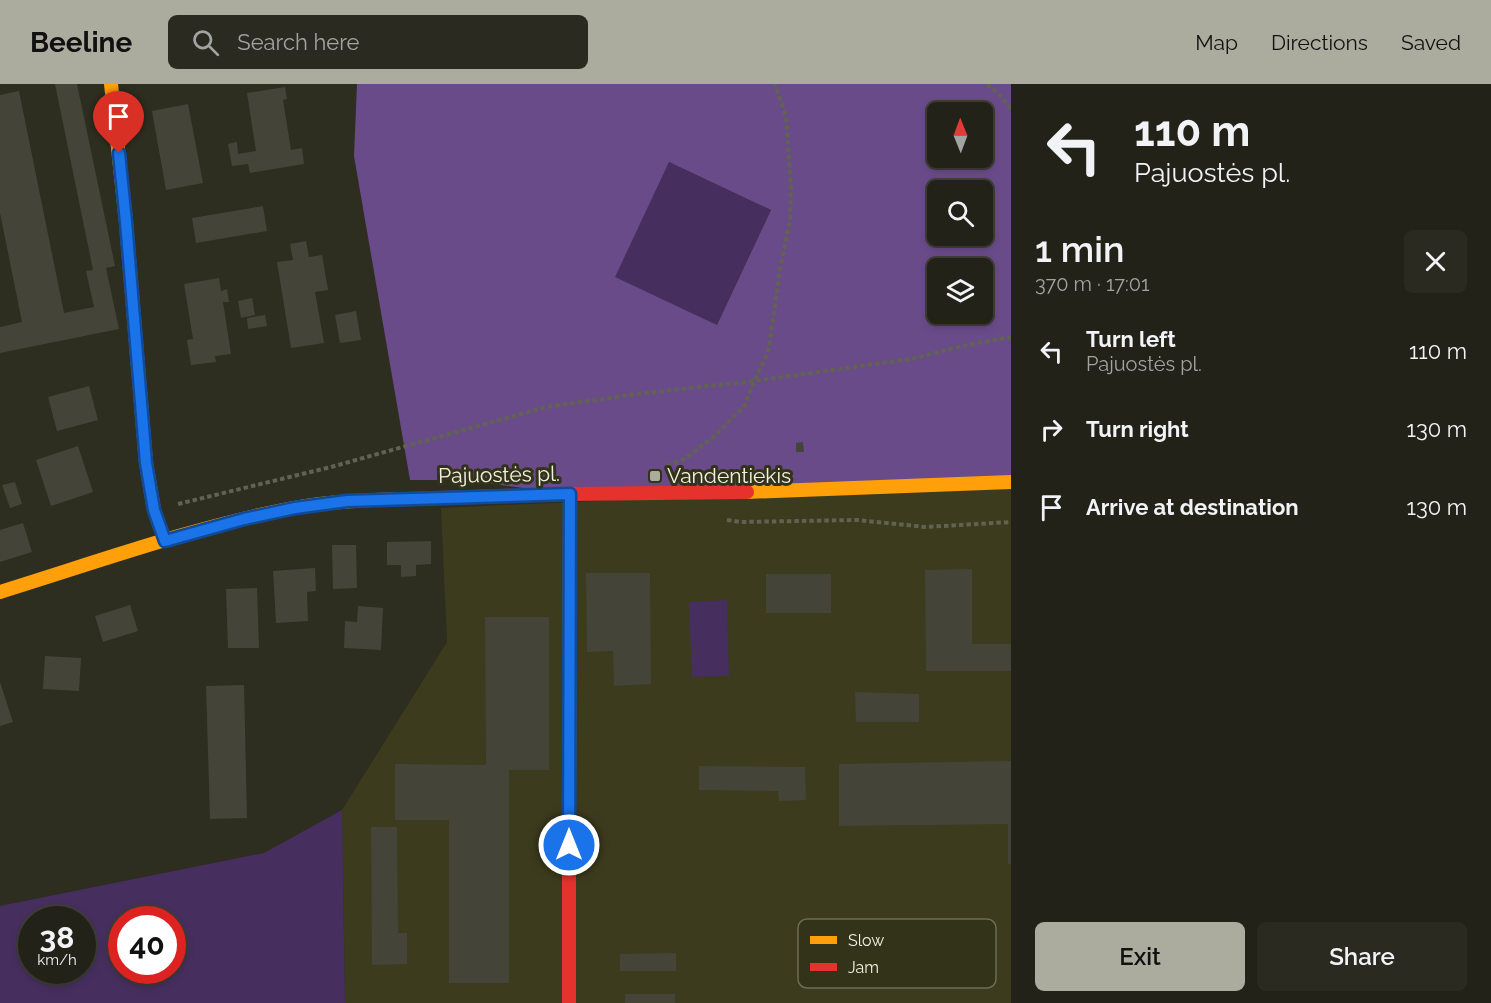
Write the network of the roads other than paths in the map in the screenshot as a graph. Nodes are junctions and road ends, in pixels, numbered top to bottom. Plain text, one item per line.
1 (111, 84) edge
2 (1011, 482) edge
3 (570, 494) junction
4 (165, 541) junction
5 (0, 592) edge
6 (569, 1003) edge

1 - 4 main road
2 - 3 main road, Pajuostės pl.
3 - 4 main road, Pajuostės pl.
3 - 6 main road
4 - 5 main road, Pajuostės pl.

